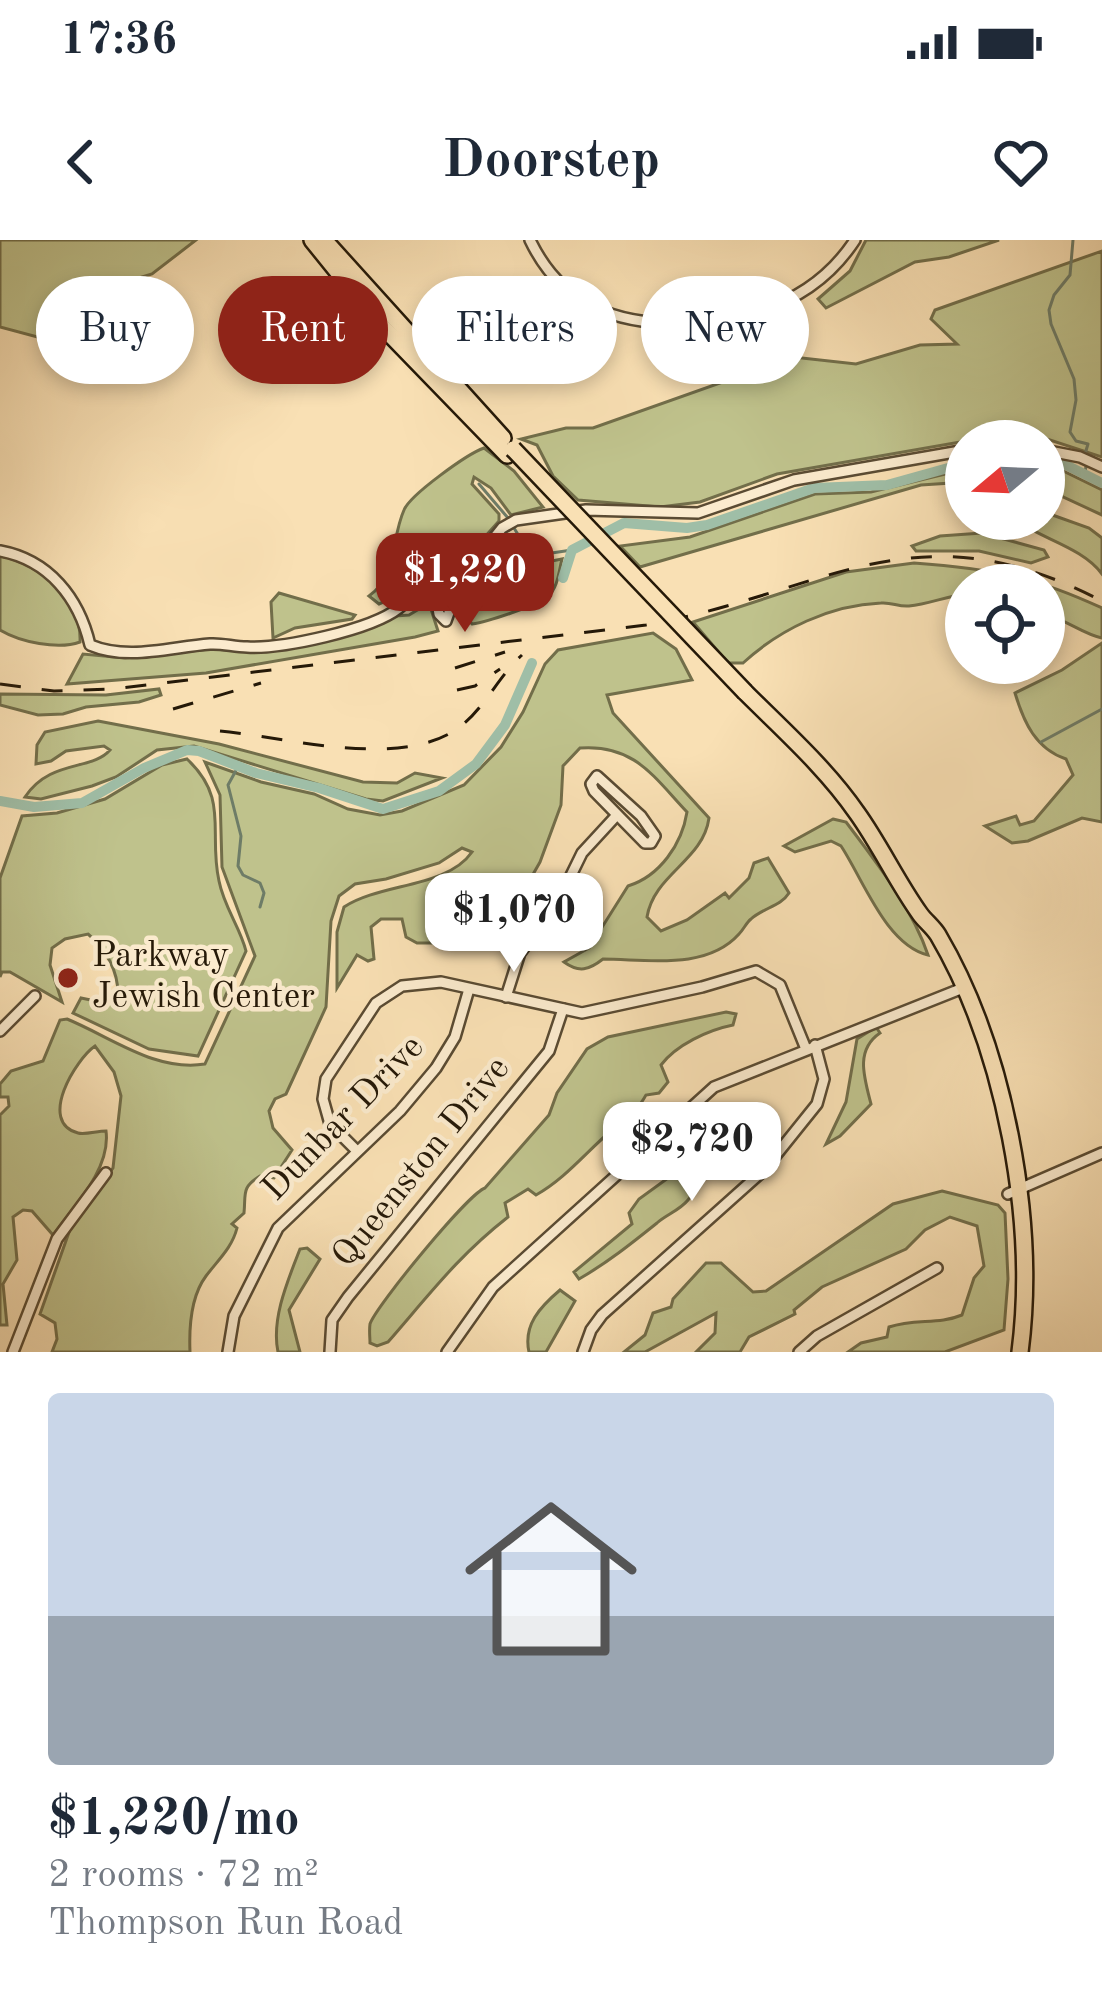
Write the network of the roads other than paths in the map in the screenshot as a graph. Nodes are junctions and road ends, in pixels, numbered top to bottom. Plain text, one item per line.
1 (312, 240) edge
2 (324, 240) edge
3 (530, 240) edge
4 (855, 240) edge
5 (510, 452) junction
6 (945, 454) edge
7 (1065, 454) edge
8 (1102, 466) edge
9 (0, 550) edge
10 (616, 815) junction
11 (470, 989) junction
12 (958, 989) junction
13 (35, 996) dead end
14 (506, 997) junction
15 (563, 1009) junction
16 (0, 1031) edge
17 (811, 1047) junction
18 (357, 1151) junction
19 (1102, 1153) edge
20 (106, 1173) dead end
21 (1011, 1191) junction
22 (937, 1268) dead end
23 (13, 1352) edge
24 (228, 1352) edge
25 (330, 1352) edge
26 (448, 1352) edge
27 (583, 1352) edge
28 (799, 1352) edge
29 (1016, 1352) edge

1 - 5 highway
2 - 5 highway
3 - 4 street
5 - 12 highway, bridge
6 - 9 street
7 - 8 street
10 - 10 street
10 - 14 street
11 - 14 street
11 - 18 street, Dunbar Drive
11 - 18 street
12 - 17 street
12 - 21 highway
13 - 16 street
14 - 15 street
15 - 17 street
15 - 25 street, Queenston Drive
17 - 26 street
17 - 27 street
18 - 24 street, Dunbar Drive
19 - 21 street
20 - 23 street
21 - 29 highway
22 - 28 street

